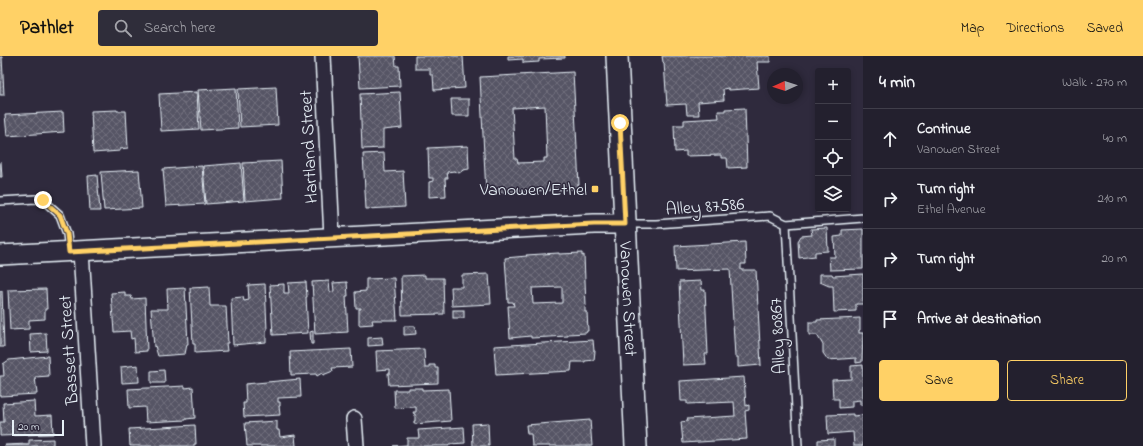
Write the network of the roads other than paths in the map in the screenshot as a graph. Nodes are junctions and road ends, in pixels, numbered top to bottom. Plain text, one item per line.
1 (323, 56) edge
2 (617, 56) edge
3 (0, 201) edge
4 (863, 218) edge
5 (625, 224) junction
6 (786, 224) junction
7 (332, 237) junction
8 (75, 251) junction
9 (0, 255) edge
10 (354, 419) dead end
11 (93, 446) edge
12 (356, 446) edge
13 (636, 446) edge
14 (798, 446) edge

1 - 7 street, Hartland Street
2 - 5 main road, Vanowen Street
3 - 8 lane
4 - 6 lane
5 - 6 lane, Alley 87586
5 - 7 street
5 - 13 main road, Vanowen Street
6 - 14 lane, Alley 80867
7 - 8 street
8 - 9 street
8 - 11 street, Bassett Street
10 - 12 street

